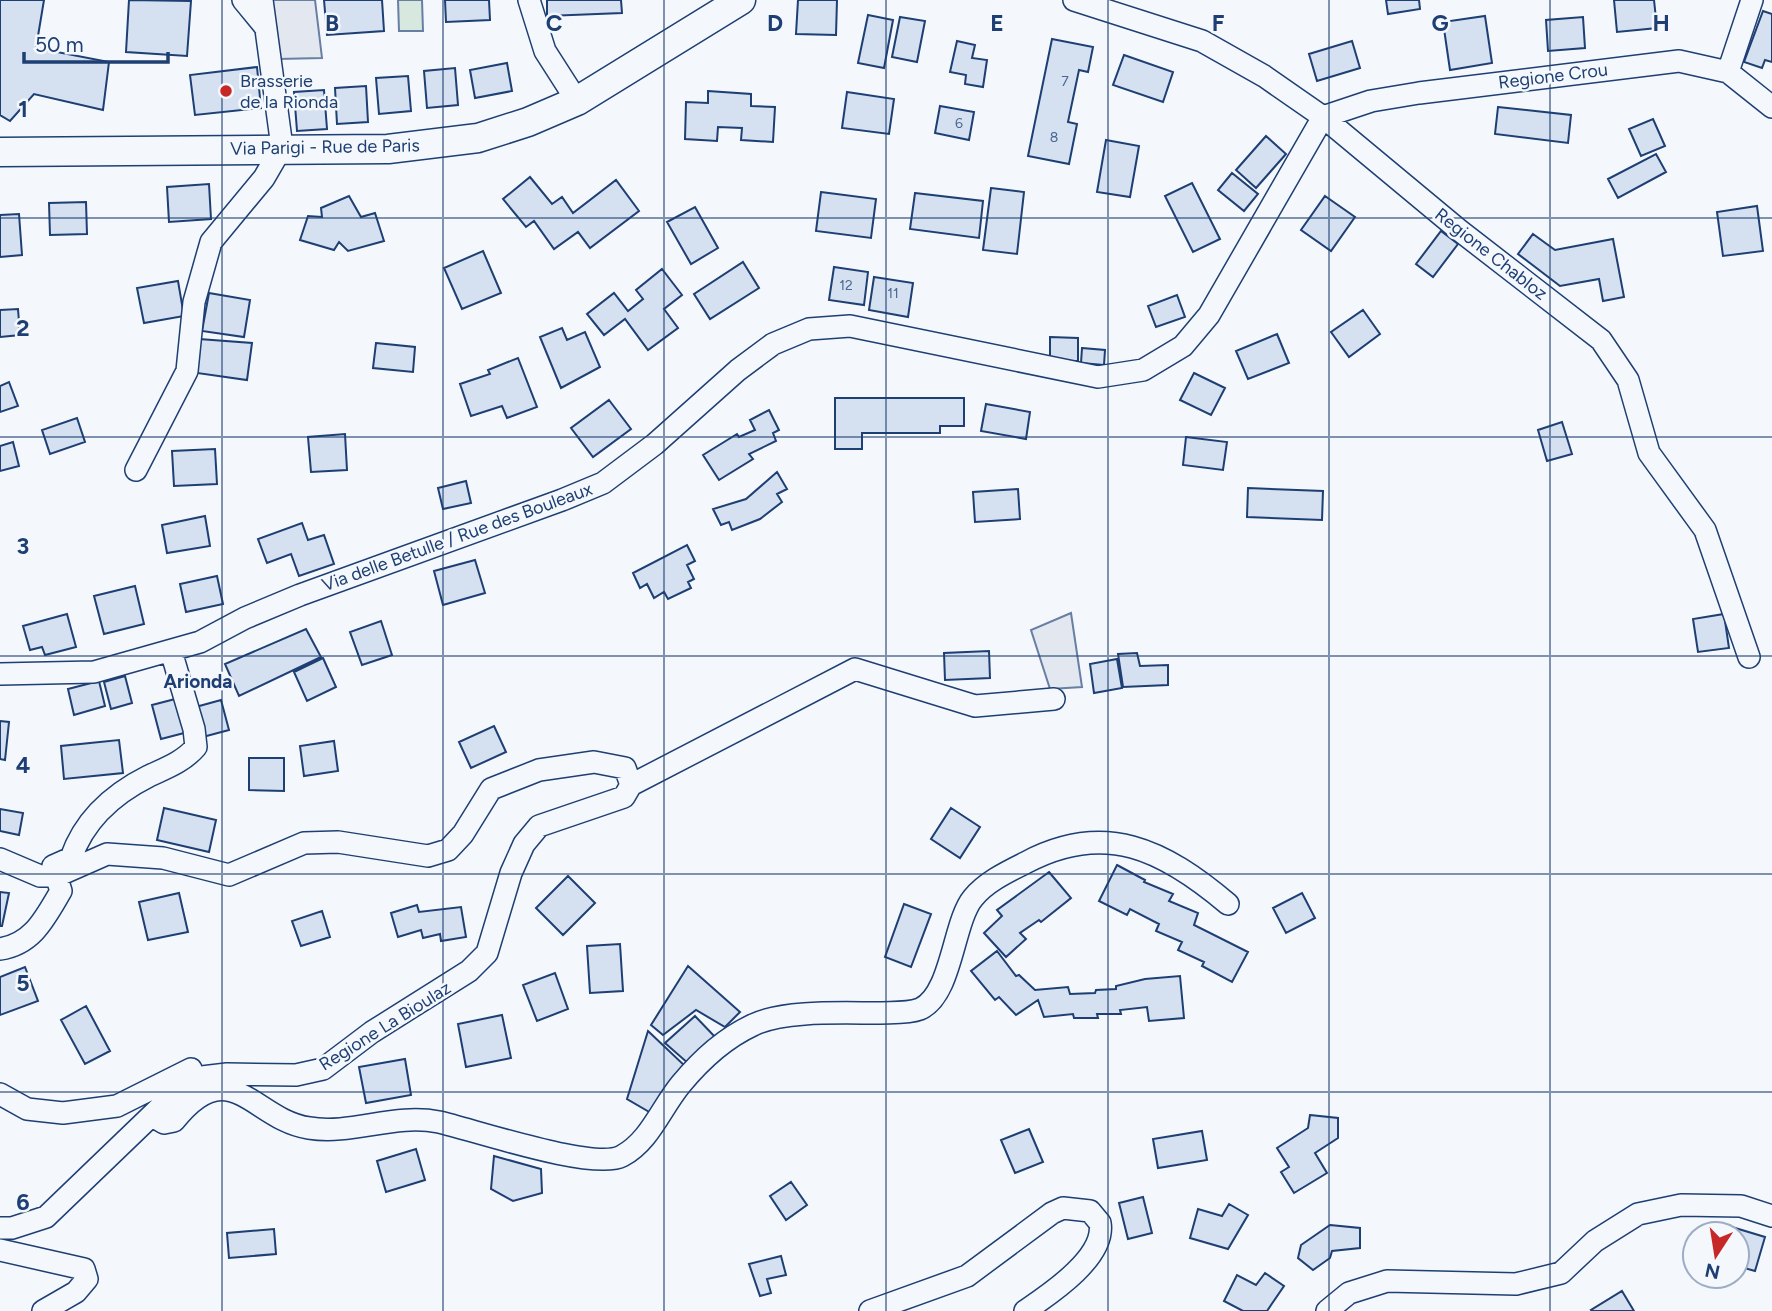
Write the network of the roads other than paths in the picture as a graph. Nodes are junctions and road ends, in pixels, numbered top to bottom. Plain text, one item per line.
1 (243, 0) edge
2 (262, 0) edge
3 (529, 0) edge
4 (741, 0) edge
5 (1074, 0) edge
6 (1752, 0) edge
7 (266, 29) junction
8 (1728, 72) junction
9 (577, 101) junction
10 (1772, 107) edge
11 (1324, 117) junction
12 (282, 148) junction
13 (0, 152) edge
14 (136, 470) dead end
15 (172, 651) junction
16 (1749, 657) dead end
17 (0, 674) edge
18 (1054, 699) dead end
19 (631, 785) junction
20 (0, 859) edge
21 (57, 876) junction
22 (1228, 904) dead end
23 (0, 949) edge
24 (238, 1074) junction
25 (0, 1094) edge
26 (152, 1116) junction
27 (1772, 1216) edge
28 (0, 1228) edge
29 (0, 1250) edge
30 (43, 1311) edge
31 (870, 1311) edge
32 (1026, 1311) edge
33 (1327, 1311) edge

1 - 7 street
2 - 7 street
3 - 9 street
4 - 9 main road, Via Parigi - Rue de Paris
5 - 11 street, Regione Chabloz
6 - 8 street
7 - 12 street
8 - 10 street, Regione Crou
8 - 11 street, Regione Crou
9 - 12 main road, Via Parigi - Rue de Paris
11 - 15 street, Via delle Betulle / Rue des Bouleaux
11 - 16 street, Regione Chabloz
12 - 13 main road, Via Parigi - Rue de Paris
12 - 14 street
15 - 17 street, Via delle Betulle / Rue des Bouleaux
15 - 21 street
18 - 19 street, Regione La Bioulaz
19 - 21 street
19 - 24 street, Regione La Bioulaz
20 - 21 street
21 - 23 street
22 - 26 street
24 - 25 street
24 - 26 street, Regione La Bioulaz
26 - 28 street, Regione La Bioulaz
27 - 33 street
29 - 30 street
31 - 32 street

